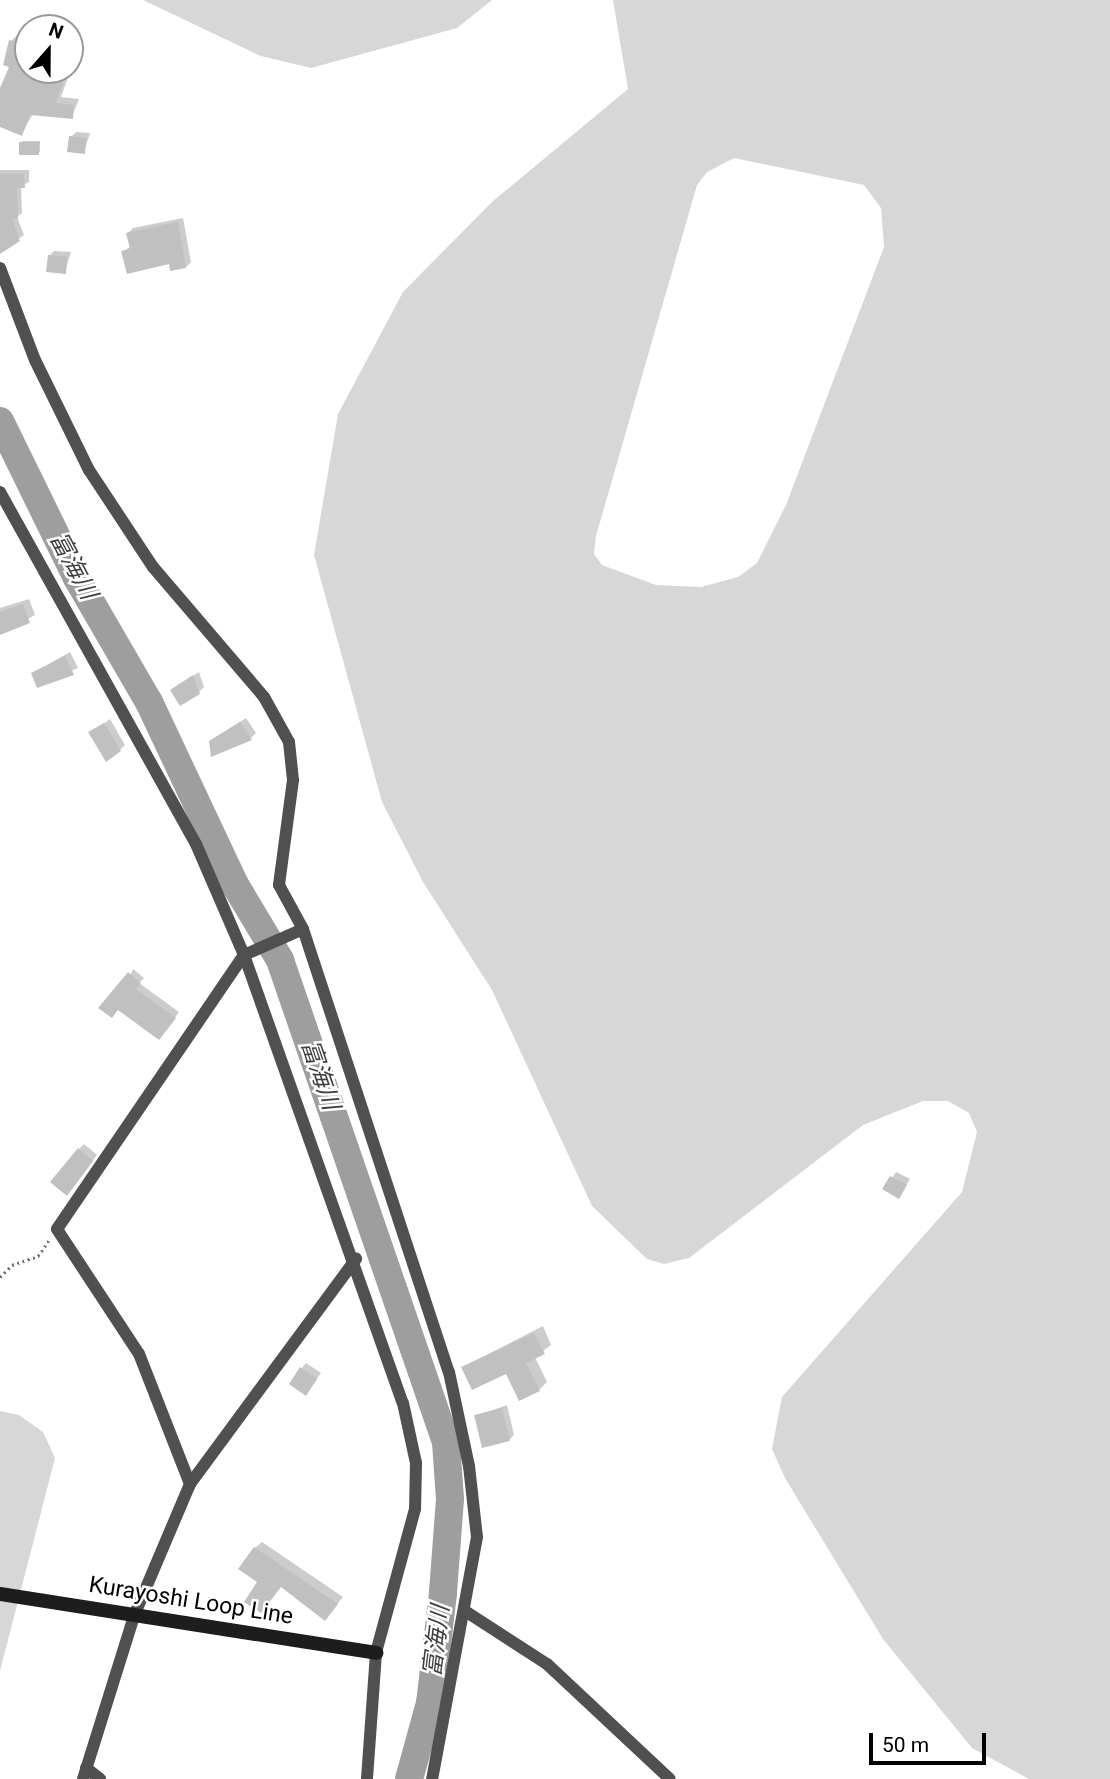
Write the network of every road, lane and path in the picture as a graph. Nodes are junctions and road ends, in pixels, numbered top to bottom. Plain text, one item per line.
1 (0, 268) edge
2 (0, 492) edge
3 (300, 929) junction
4 (247, 954) junction
5 (57, 1229) junction
6 (356, 1259) junction
7 (0, 1277) edge
8 (190, 1484) junction
9 (0, 1594) edge
10 (465, 1611) junction
11 (134, 1616) junction
12 (376, 1653) junction
13 (84, 1774) edge
14 (100, 1779) edge
15 (367, 1779) edge
16 (432, 1779) edge
17 (670, 1779) edge

1 - 3 street
2 - 4 street
3 - 4 street
3 - 10 street
4 - 5 street
4 - 6 street
5 - 7 path
5 - 8 street
6 - 8 street
6 - 12 street
8 - 11 street
9 - 11 main road, Kurayoshi Loop Line
10 - 16 street
10 - 17 street
11 - 12 main road, Kurayoshi Loop Line
11 - 13 street
12 - 15 street
13 - 14 street

